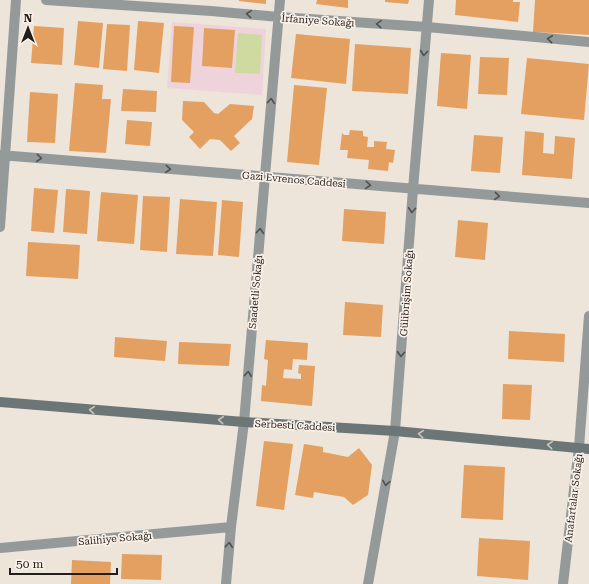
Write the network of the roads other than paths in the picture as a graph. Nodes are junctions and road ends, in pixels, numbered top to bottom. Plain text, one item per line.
1 (16, 0) edge
2 (46, 0) edge
3 (280, 0) edge
4 (429, 0) edge
5 (279, 17) junction
6 (427, 27) junction
7 (589, 42) edge
8 (3, 155) edge
9 (265, 176) junction
10 (413, 189) junction
11 (589, 203) edge
12 (0, 227) edge
13 (589, 316) edge
14 (0, 402) edge
15 (244, 422) junction
16 (395, 431) junction
17 (584, 448) edge
18 (231, 527) junction
19 (0, 548) edge
20 (226, 584) edge
21 (368, 584) edge
22 (563, 584) edge

1 - 8 street
5 -> 2 street, İrfaniye Sokağı
3 - 5 street, Saadetli Sokağı
4 - 6 street, Gülibrişim Sokağı
6 -> 5 street, İrfaniye Sokağı
9 -> 5 street, Saadetli Sokağı
7 -> 6 street, İrfaniye Sokağı
6 -> 10 street, Gülibrişim Sokağı
8 -> 9 street, Gazi Evrenos Caddesi
8 - 12 street
9 -> 10 street, Gazi Evrenos Caddesi
15 -> 9 street, Saadetli Sokağı
10 -> 11 street, Gazi Evrenos Caddesi
10 -> 16 street, Gülibrişim Sokağı
13 - 17 street, Anafartalar Sokağı
15 -> 14 main road, Serbesti Caddesi
15 - 16 main road, Serbesti Caddesi
15 - 18 street, Saadetli Sokağı
17 -> 16 main road, Serbesti Caddesi
16 -> 21 street, Gülibrişim Sokağı
17 - 22 street, Anafartalar Sokağı
18 - 19 street, Salihiye Sokağı
20 -> 18 street, Saadetli Sokağı

